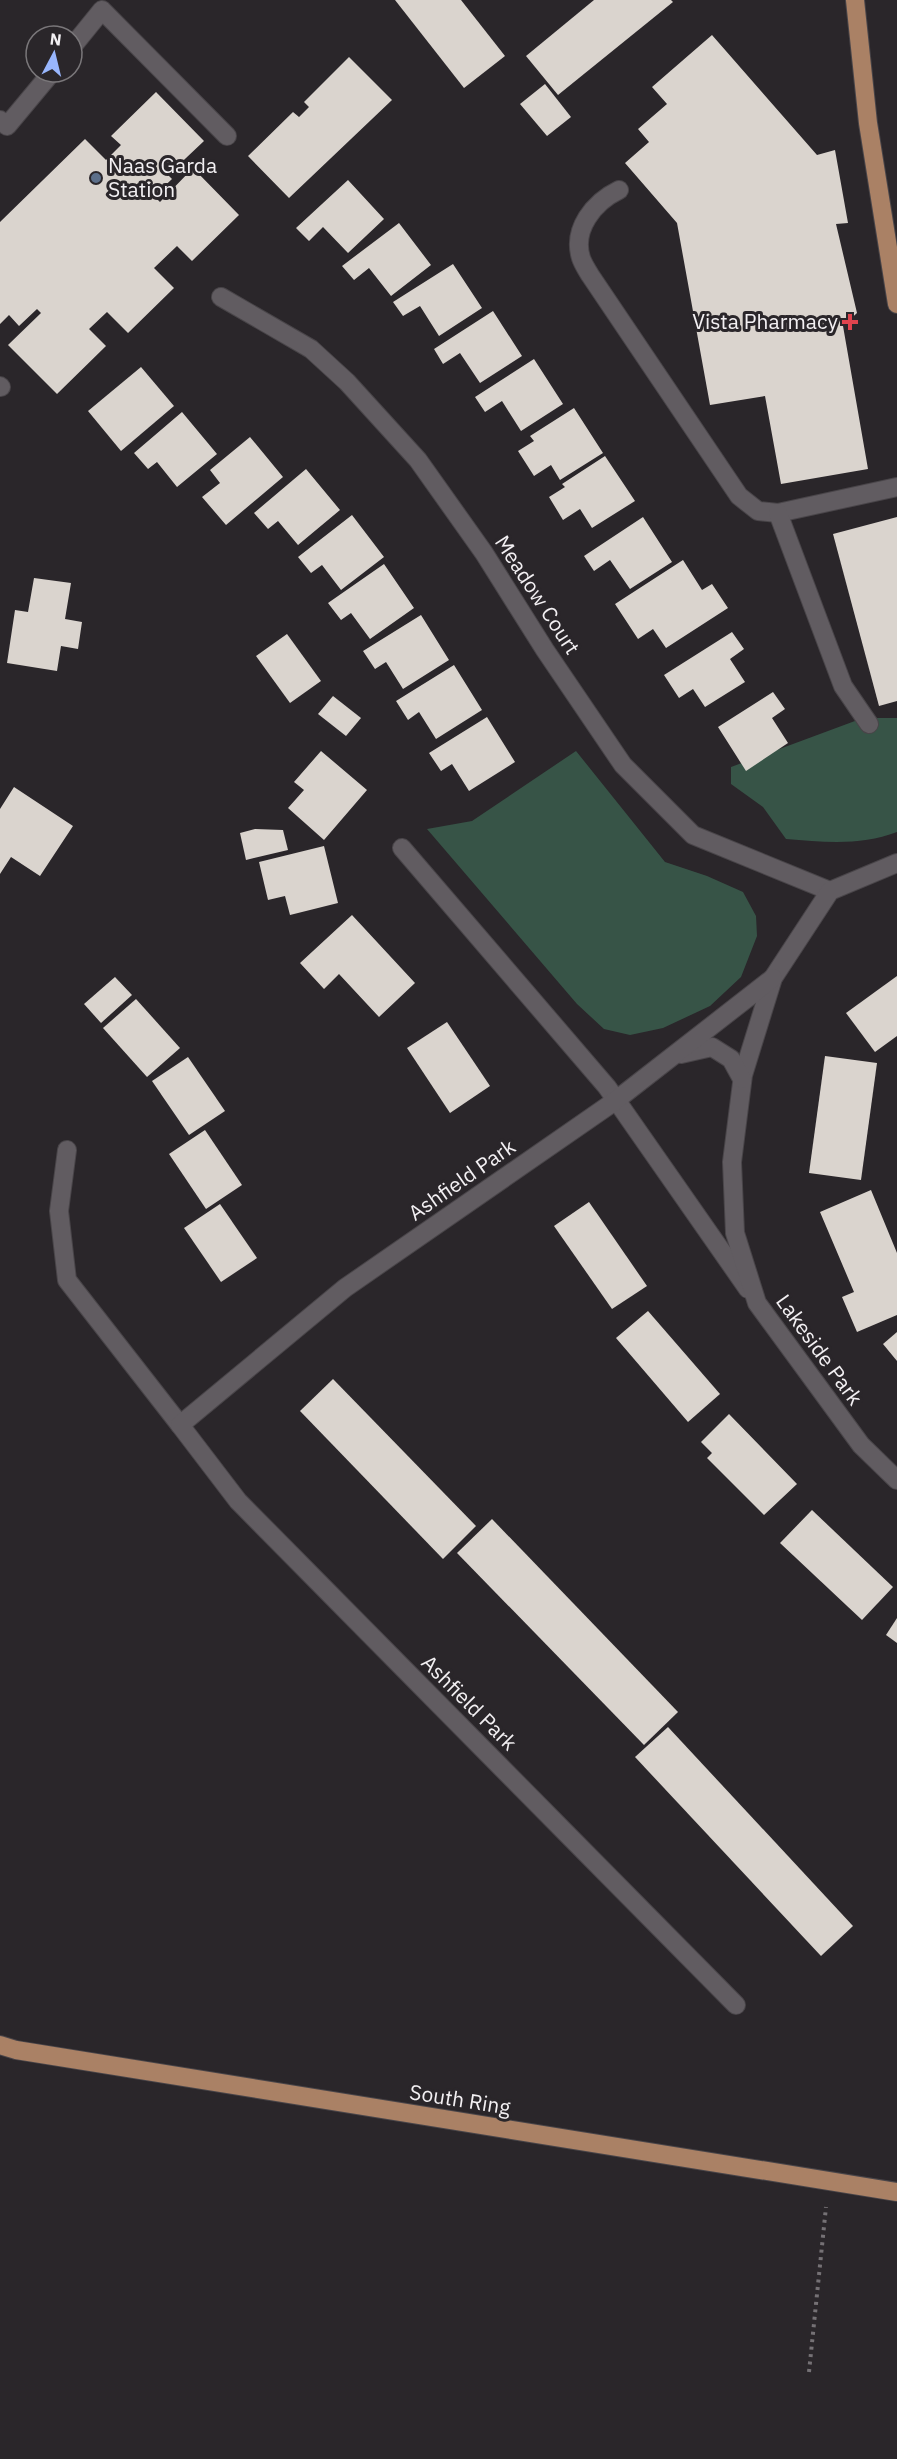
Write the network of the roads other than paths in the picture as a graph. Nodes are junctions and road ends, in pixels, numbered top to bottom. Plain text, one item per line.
1 (855, 0) edge
2 (96, 5) edge
3 (84, 26) edge
4 (41, 84) edge
5 (2, 128) edge
6 (227, 136) dead end
7 (619, 190) dead end
8 (221, 297) dead end
9 (897, 304) edge
10 (897, 487) edge
11 (778, 513) junction
12 (869, 723) dead end
13 (402, 848) dead end
14 (897, 863) edge
15 (830, 891) junction
16 (773, 978) junction
17 (677, 1055) junction
18 (742, 1079) junction
19 (615, 1101) junction
20 (67, 1150) dead end
21 (757, 1303) junction
22 (180, 1425) junction
23 (897, 1480) edge
24 (736, 2005) dead end
25 (5, 2050) edge
26 (897, 2192) edge

1 - 9 main road
2 - 3 street
2 - 6 street
4 - 5 street
7 - 11 street
8 - 15 street, Meadow Court
10 - 11 street
11 - 12 street
13 - 19 street
14 - 15 street
15 - 16 street, Lakeside Park
16 - 17 street, Ashfield Park
16 - 18 street, Lakeside Park
17 - 18 street
17 - 19 street, Ashfield Park
18 - 21 street, Lakeside Park
19 - 21 street
19 - 22 street, Ashfield Park
20 - 22 street, Ashfield Park
21 - 23 street, Lakeside Park
22 - 24 street, Ashfield Park
25 - 26 main road, South Ring

